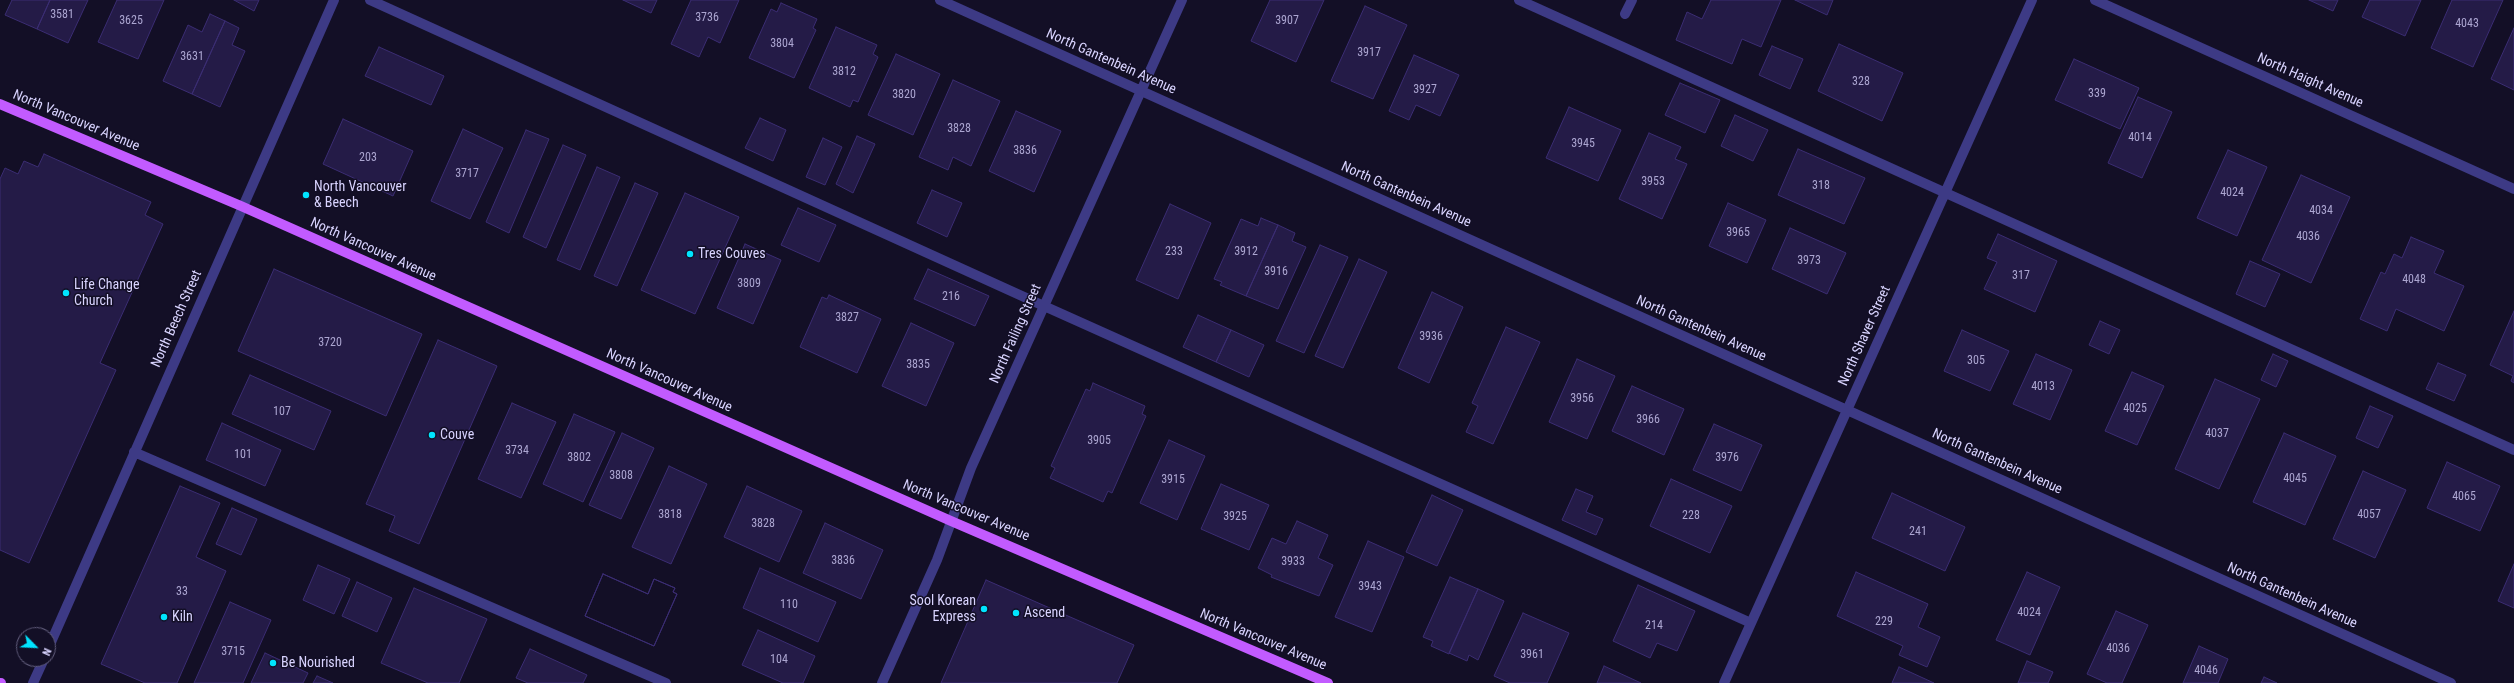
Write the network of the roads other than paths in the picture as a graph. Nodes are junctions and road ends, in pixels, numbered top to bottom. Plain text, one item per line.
1 (334, 0) edge
2 (370, 0) edge
3 (940, 0) edge
4 (1182, 0) edge
5 (1519, 0) edge
6 (1632, 0) edge
7 (2032, 0) edge
8 (2095, 0) edge
9 (1625, 14) dead end
10 (1141, 90) junction
11 (0, 104) edge
12 (2514, 188) edge
13 (1945, 193) junction
14 (241, 206) junction
15 (1044, 306) junction
16 (1847, 409) junction
17 (2514, 450) edge
18 (134, 452) junction
19 (951, 521) junction
20 (1751, 622) junction
21 (56, 631) edge
22 (40, 667) edge
23 (33, 683) edge
24 (666, 683) edge
25 (882, 683) edge
26 (1328, 683) edge
27 (1724, 683) edge
28 (2451, 683) edge

1 - 14 street, North Beech Street
2 - 15 street
3 - 10 street, North Gantenbein Avenue
4 - 10 street, North Failing Street
5 - 13 street
6 - 9 street
7 - 13 street, North Shaver Street
8 - 12 street, North Haight Avenue
10 - 15 street, North Failing Street
10 - 16 street, North Gantenbein Avenue
11 - 14 main road, North Vancouver Avenue
13 - 16 street, North Shaver Street
13 - 17 street
14 - 18 street, North Beech Street
14 - 19 main road, North Vancouver Avenue
15 - 19 street, North Failing Street
15 - 20 street
16 - 20 street, North Shaver Street
16 - 28 street, North Gantenbein Avenue
18 - 21 street, North Beech Street
18 - 24 street
19 - 25 street, North Failing Street
19 - 26 main road, North Vancouver Avenue
20 - 27 street, North Shaver Street
22 - 23 street

